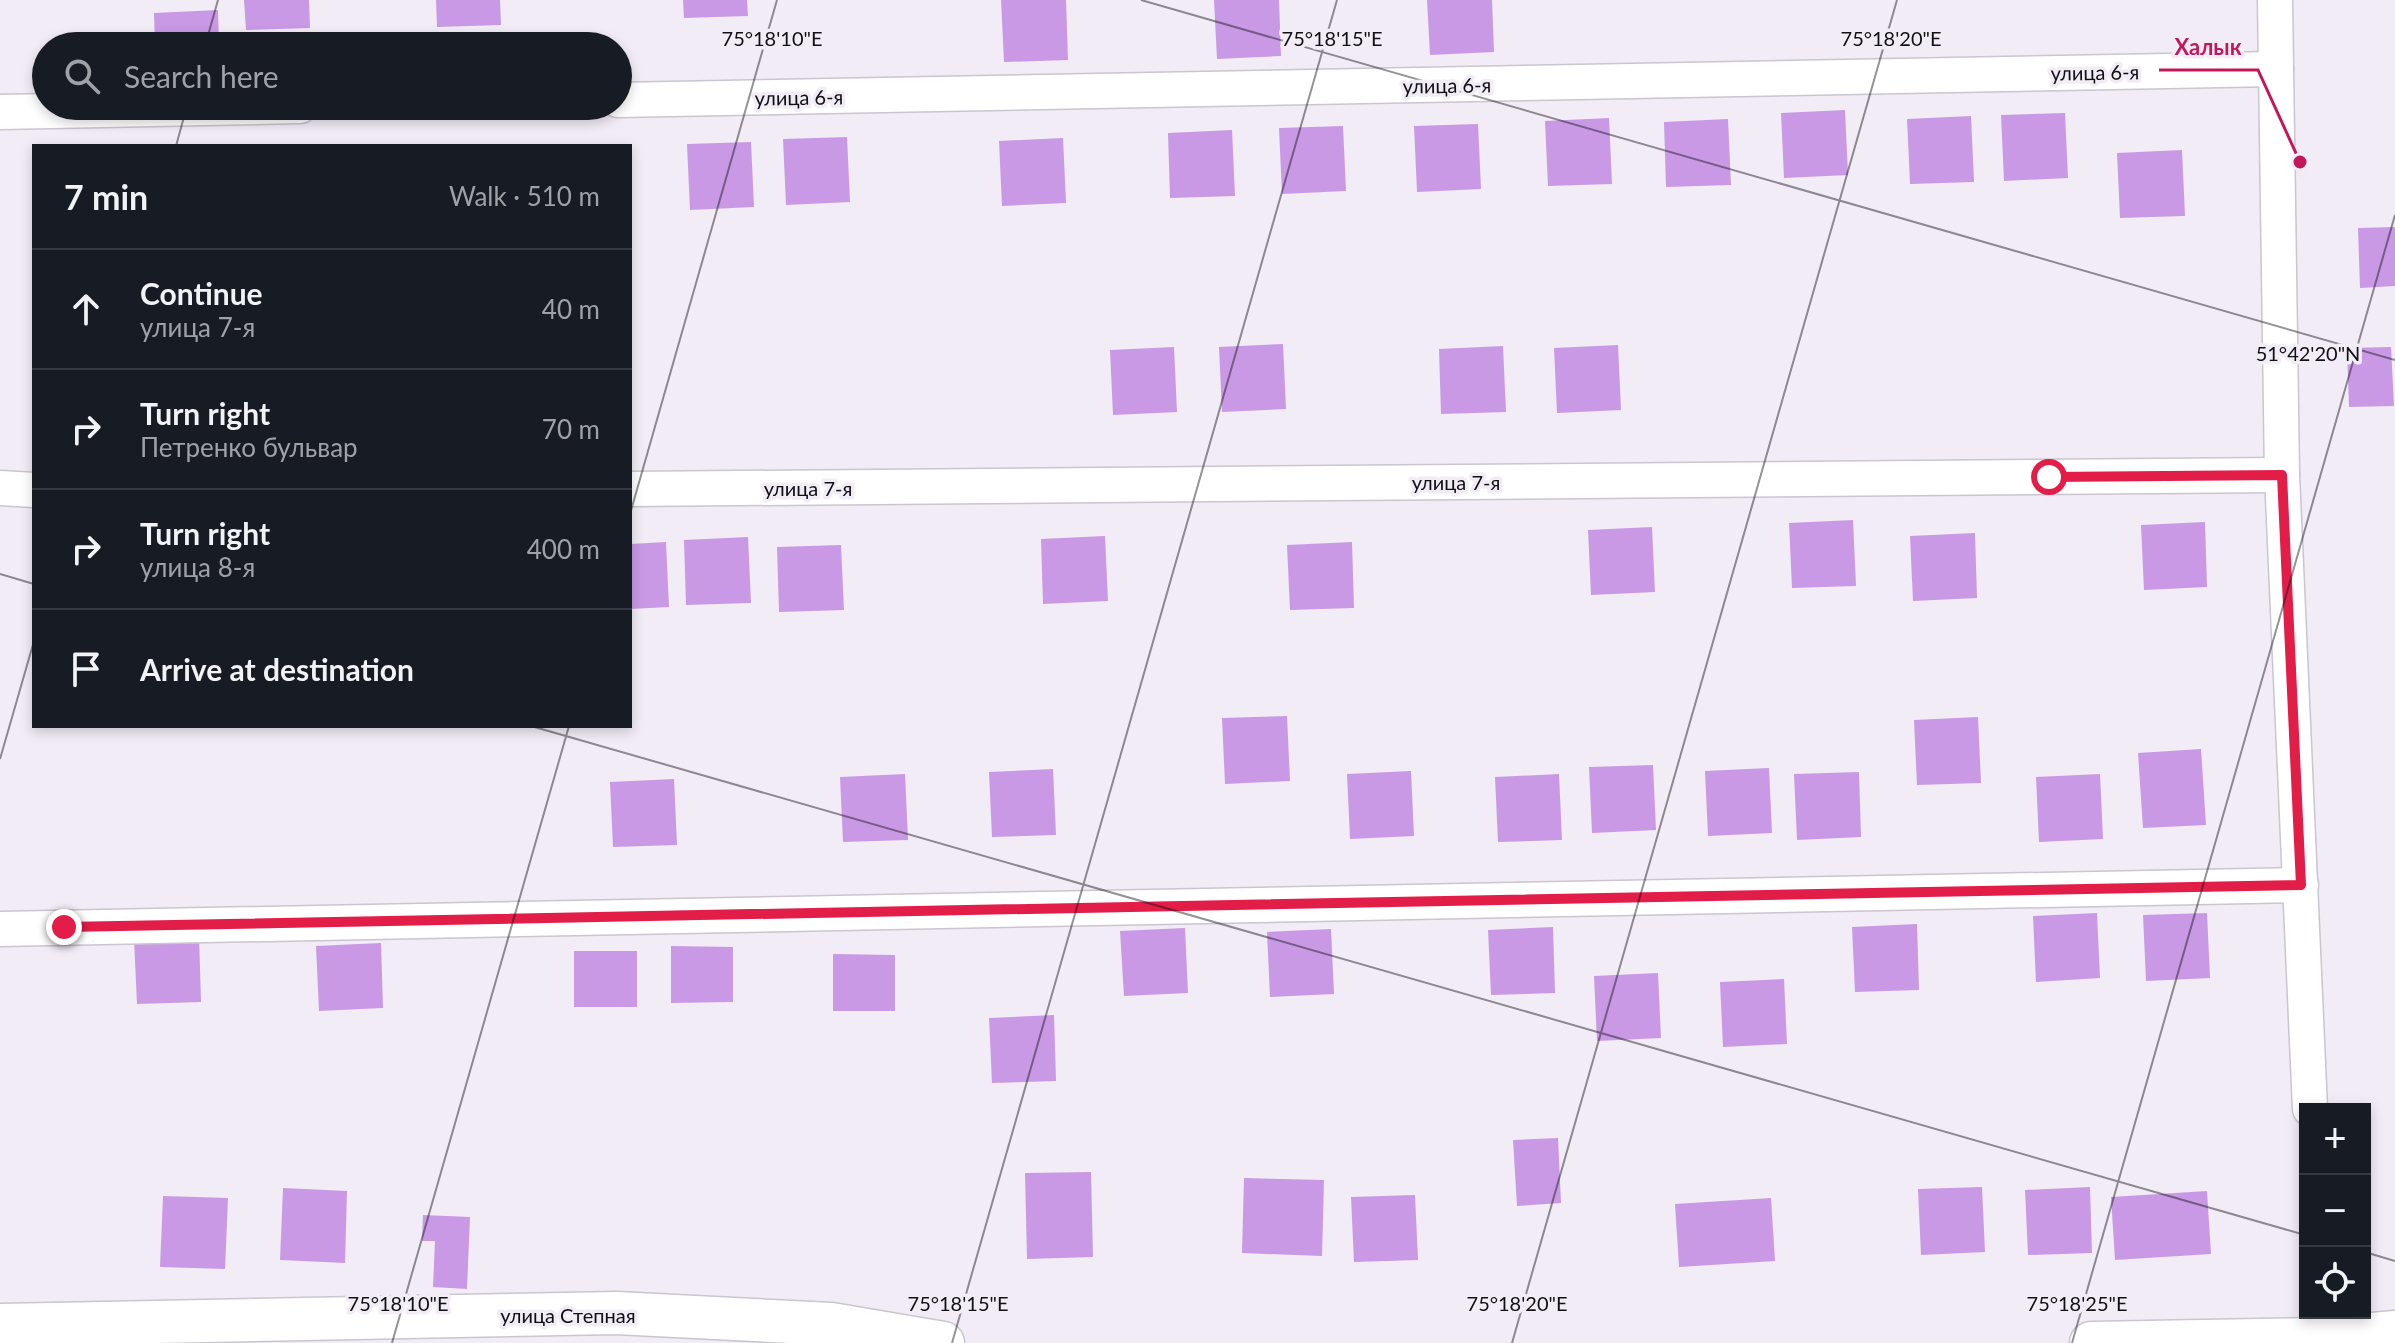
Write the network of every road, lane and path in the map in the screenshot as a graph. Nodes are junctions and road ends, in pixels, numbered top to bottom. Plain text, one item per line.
1 (2275, 0) edge
2 (2276, 69) junction
3 (632, 100) edge
4 (32, 111) edge
5 (0, 112) edge
6 (2282, 475) junction
7 (0, 488) edge
8 (632, 489) edge
9 (32, 490) edge
10 (2301, 885) junction
11 (0, 929) edge
12 (2310, 1103) edge
13 (0, 1325) edge
14 (2317, 1332) edge
15 (2395, 1332) edge
16 (943, 1343) edge
17 (2091, 1343) edge

1 - 2 street
2 - 3 street, улица 6-я
2 - 6 street
4 - 5 street
6 - 8 street, улица 7-я
6 - 10 street
7 - 9 street
10 - 11 street
10 - 12 street
13 - 16 street, улица Степная
14 - 15 street
14 - 17 street

